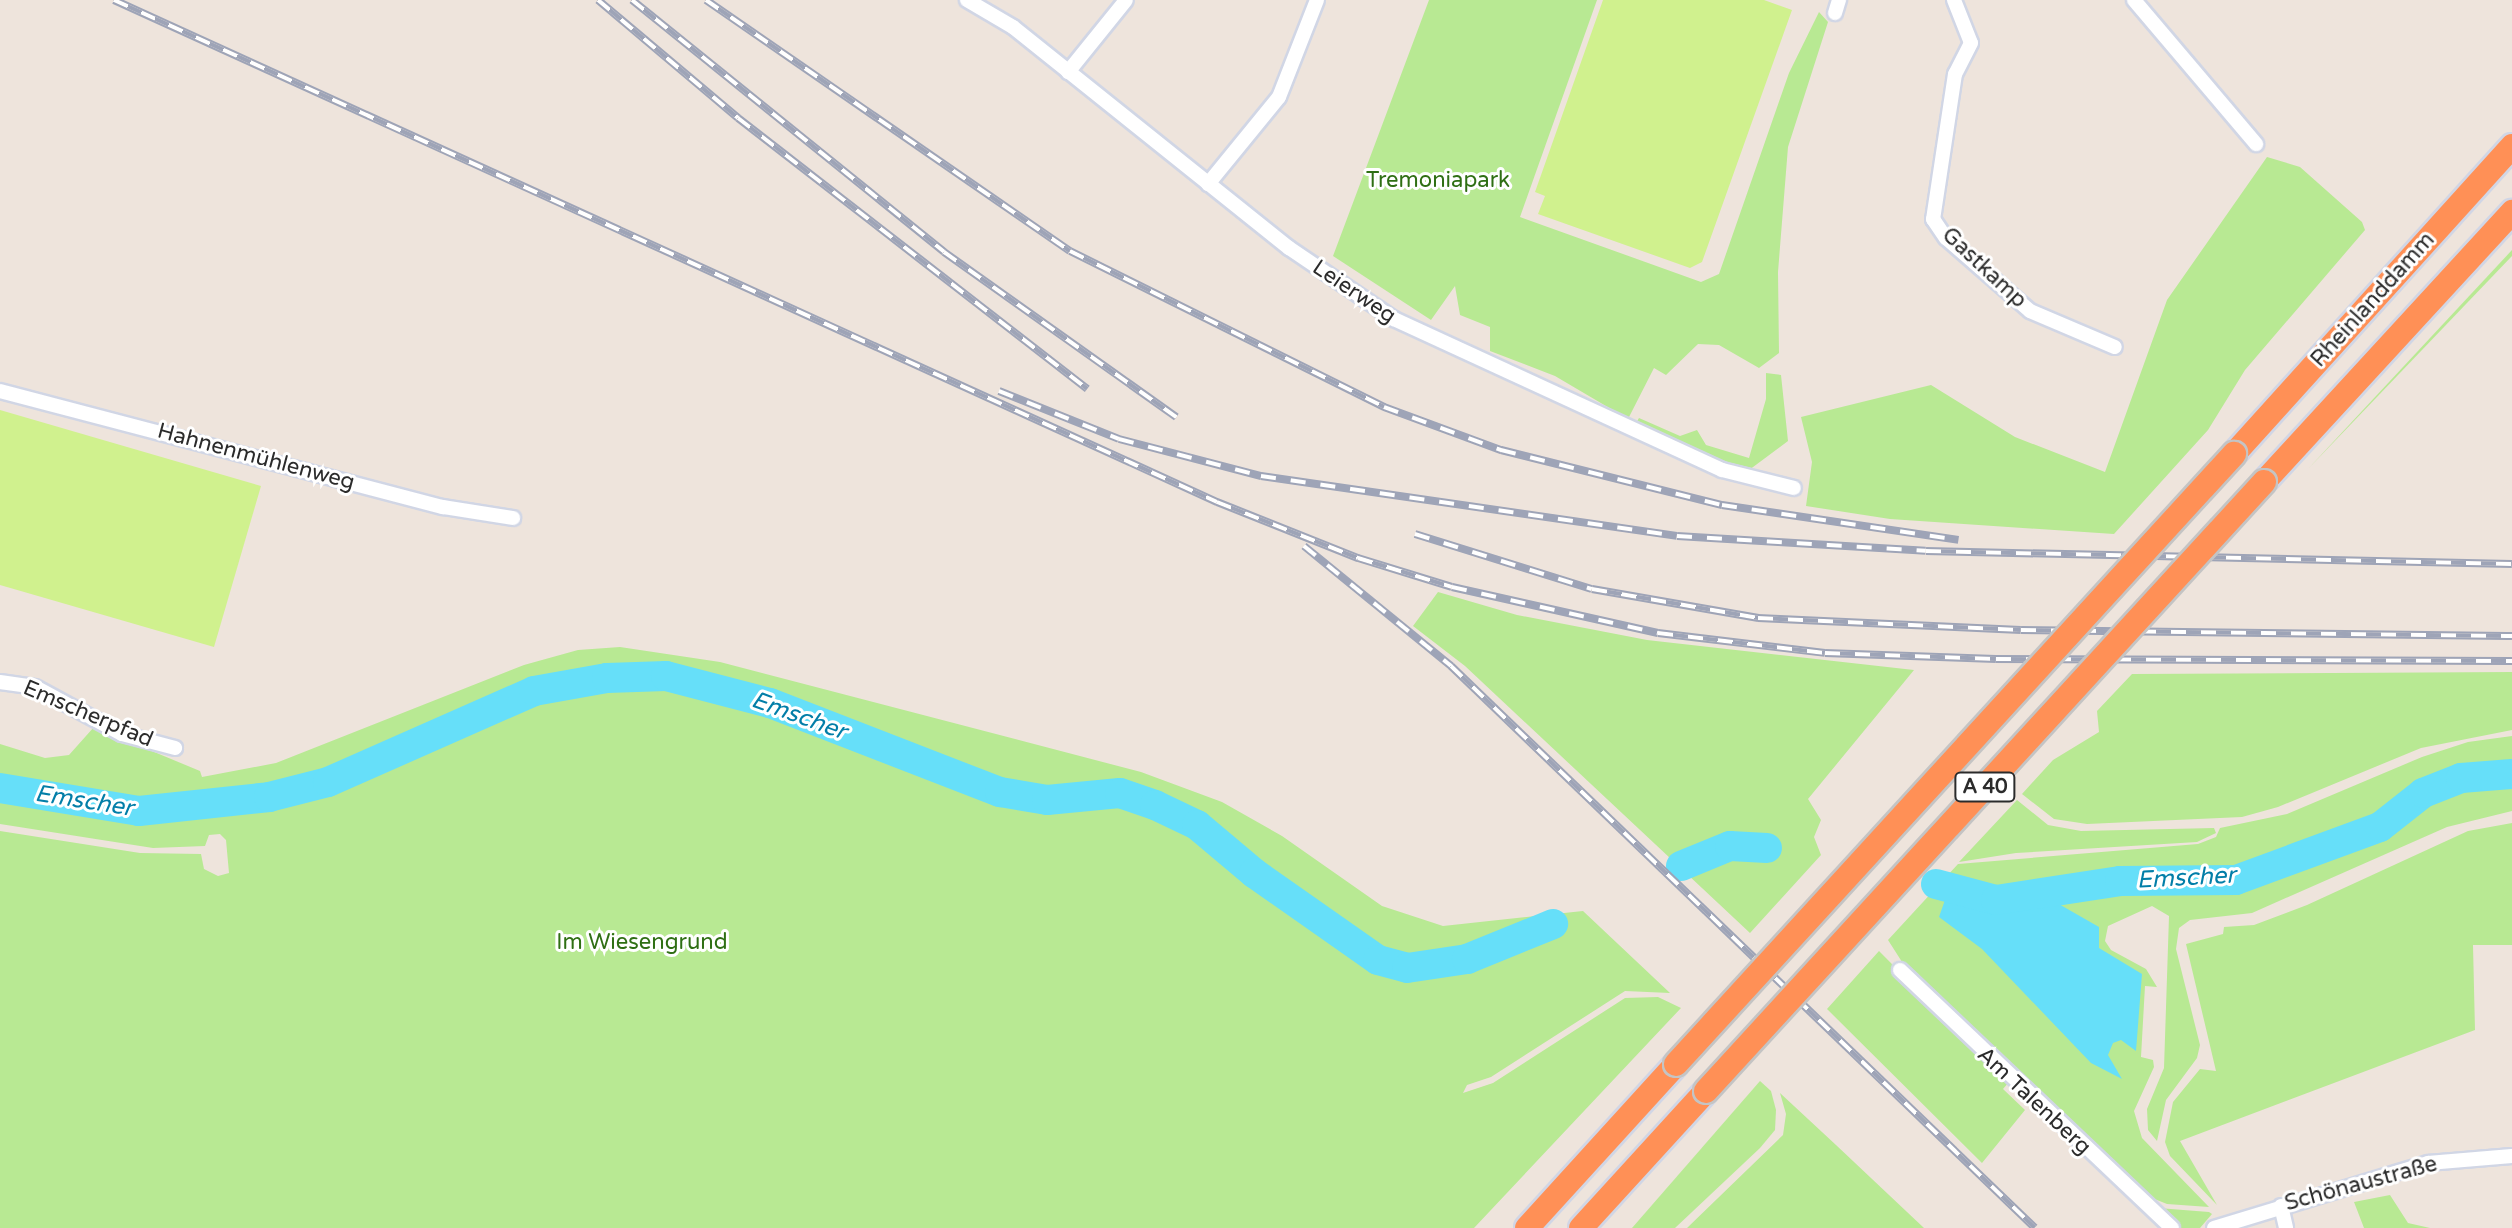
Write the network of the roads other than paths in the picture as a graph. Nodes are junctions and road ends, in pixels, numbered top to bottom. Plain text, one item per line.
1 (967, 0) edge
2 (1126, 0) edge
3 (1317, 0) edge
4 (1954, 0) edge
5 (2138, 2) edge
6 (1068, 72) junction
7 (2256, 144) dead end
8 (2512, 146) edge
9 (1208, 184) junction
10 (2512, 212) edge
11 (2115, 347) dead end
12 (0, 391) edge
13 (1794, 488) dead end
14 (513, 518) dead end
15 (0, 682) edge
16 (175, 748) dead end
17 (1900, 970) dead end
18 (2512, 1156) edge
19 (2281, 1206) junction
20 (1527, 1228) edge
21 (1581, 1228) edge
22 (2172, 1228) edge
23 (2214, 1228) edge
24 (2286, 1228) edge

1 - 6 street, Leierweg
2 - 6 street
3 - 9 street
4 - 11 street, Gastkamp
5 - 7 street
6 - 9 street, Leierweg
8 - 20 highway, Rheinlanddamm / A 40, bridge
9 - 13 street, Leierweg
10 - 21 highway, Rheinlanddamm / A 40, bridge
12 - 14 street, Hahnenmühlenweg
15 - 16 street, Emscherpfad
17 - 22 street, Am Talenberg
18 - 19 street, Schönaustraße
19 - 23 street, Schönaustraße
19 - 24 street

